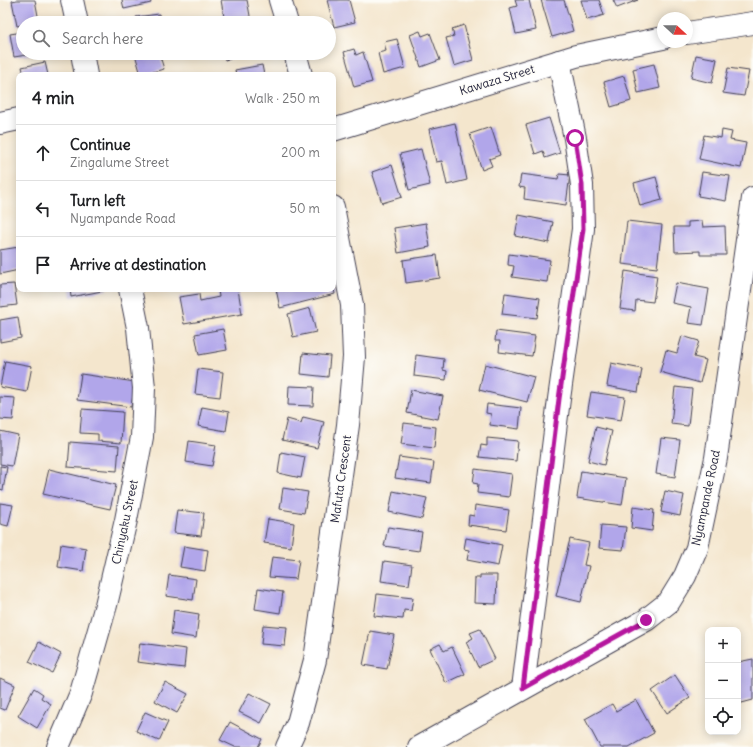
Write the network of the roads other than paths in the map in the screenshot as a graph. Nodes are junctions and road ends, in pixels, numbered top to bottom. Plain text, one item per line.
1 (72, 0) edge
2 (280, 0) edge
3 (75, 16) edge
4 (285, 16) edge
5 (753, 23) edge
6 (693, 32) edge
7 (657, 39) edge
8 (83, 60) edge
9 (297, 60) edge
10 (559, 60) junction
11 (85, 72) edge
12 (300, 72) edge
13 (16, 120) edge
14 (0, 123) edge
15 (336, 129) edge
16 (753, 198) edge
17 (336, 222) edge
18 (131, 292) edge
19 (523, 688) junction
20 (58, 747) edge
21 (287, 747) edge
22 (420, 747) edge

1 - 3 street
2 - 4 street
5 - 6 street
7 - 10 street, Kawaza Street
8 - 11 street
9 - 12 street
10 - 15 street, Kawaza Street
10 - 19 street
13 - 14 street
16 - 19 street, Nyampande Road
17 - 21 street, Mafuta Crescent
18 - 20 street, Chinyaku Street
19 - 22 street, Nyampande Road

